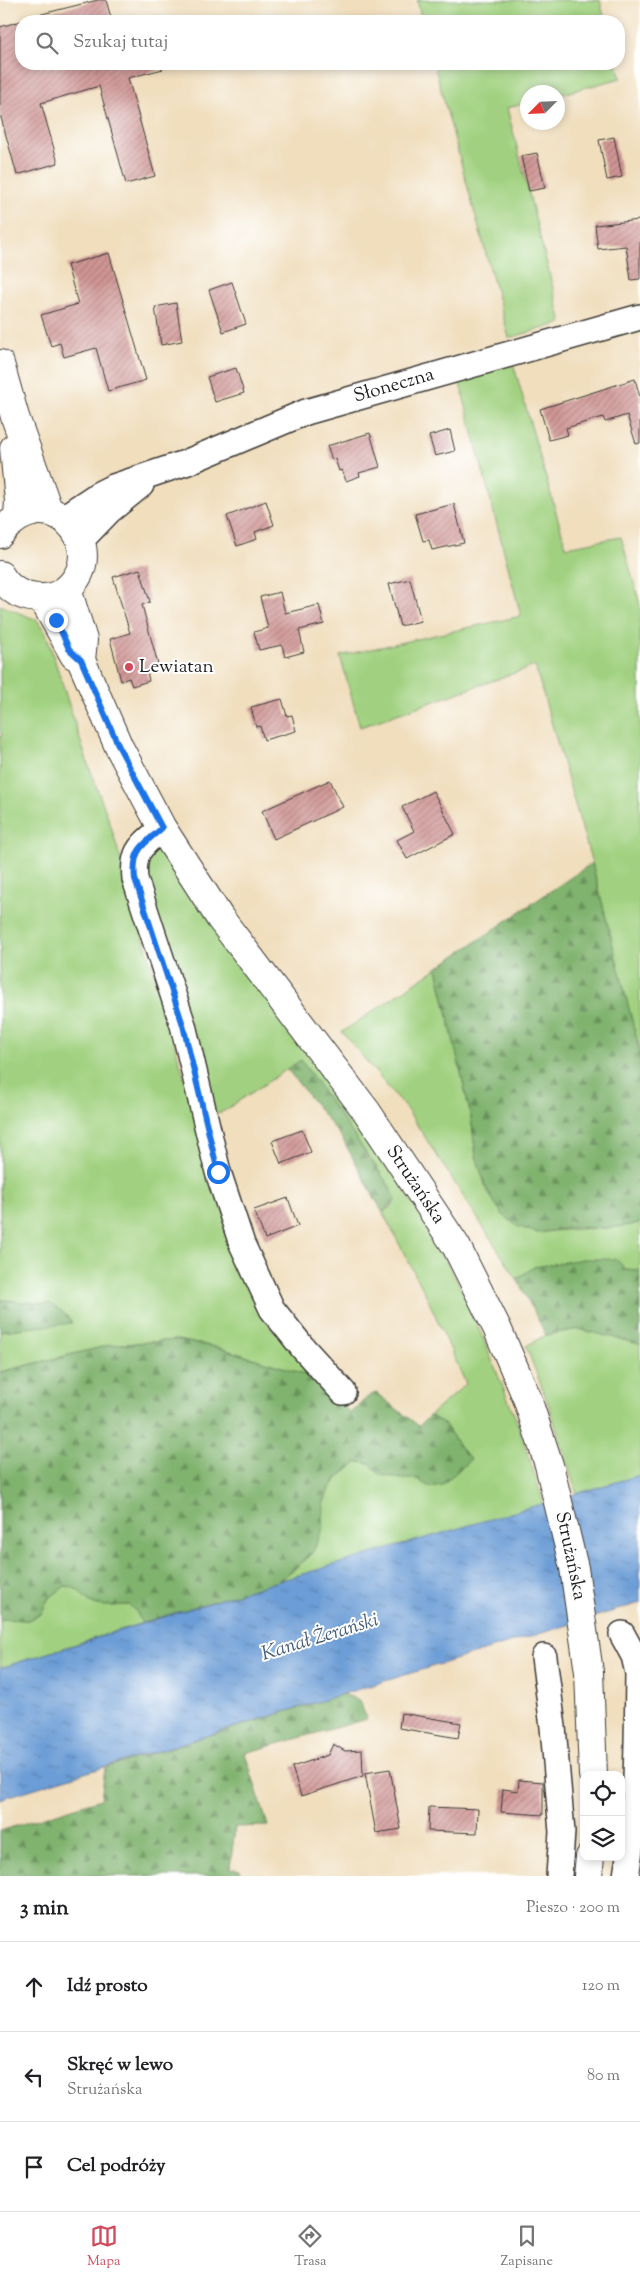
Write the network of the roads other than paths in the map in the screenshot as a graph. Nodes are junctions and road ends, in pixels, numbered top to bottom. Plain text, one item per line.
1 (640, 317) edge
2 (0, 364) edge
3 (15, 417) junction
4 (155, 474) junction
5 (56, 515) junction
6 (9, 525) edge
7 (80, 541) junction
8 (2, 581) edge
9 (55, 594) junction
10 (162, 828) junction
11 (344, 1392) dead end
12 (622, 1634) dead end
13 (544, 1657) dead end
14 (593, 1771) edge
15 (590, 1861) edge
16 (559, 1876) edge
17 (588, 1876) edge
18 (626, 1876) edge

1 - 4 street, Słoneczna
2 - 3 main road
3 - 5 main road
3 - 6 main road
4 - 5 street, Słoneczna
4 - 7 street, Słoneczna
5 - 6 main road
5 - 7 main road
7 - 9 main road
8 - 9 main road
9 - 10 main road, Strużańska
10 - 11 street
10 - 14 main road, Strużańska
12 - 18 street
13 - 16 street
15 - 17 main road

